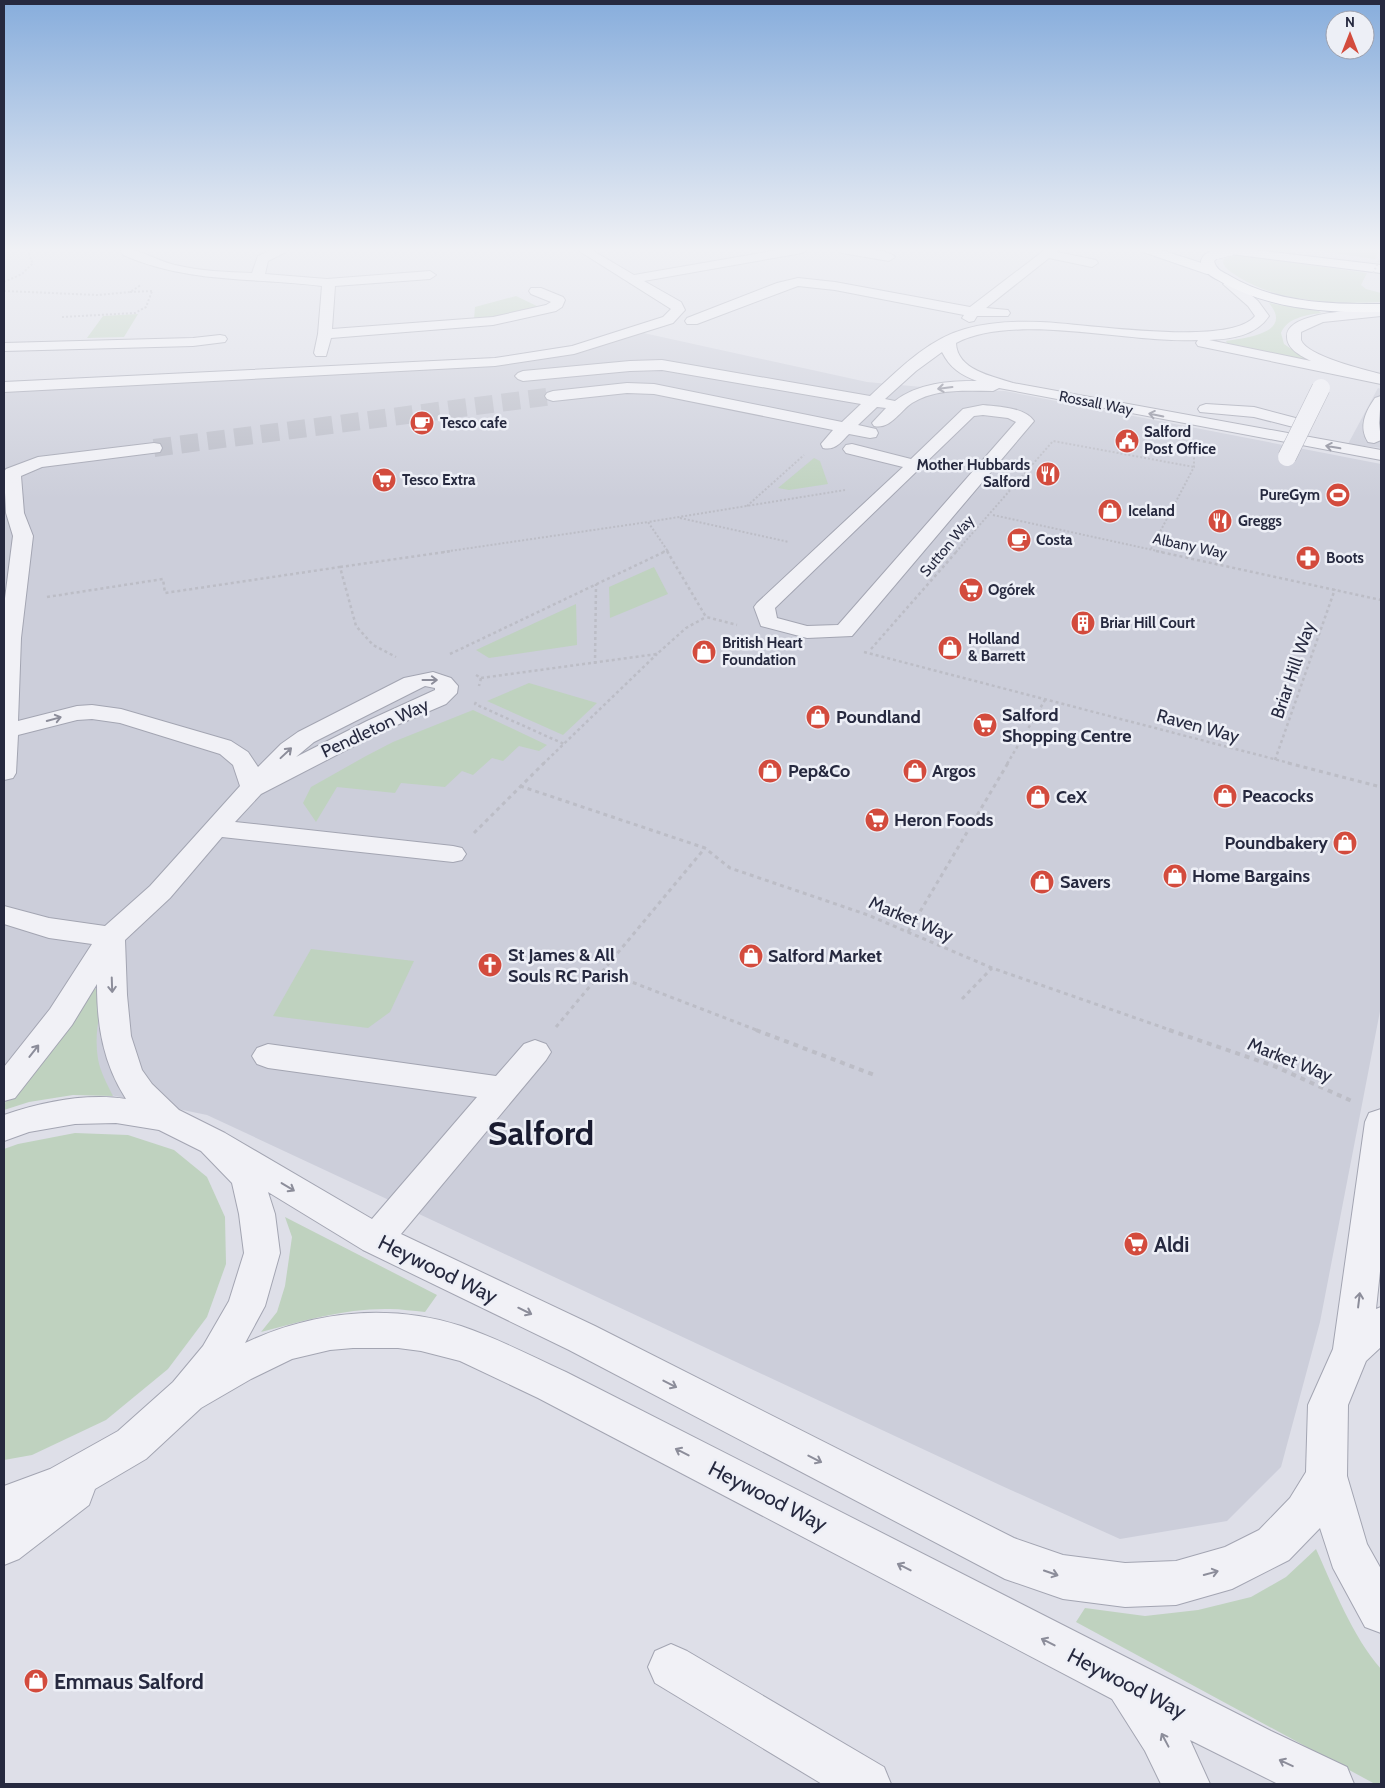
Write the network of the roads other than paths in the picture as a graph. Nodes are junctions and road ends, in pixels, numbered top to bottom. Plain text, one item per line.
1 (347, 332) edge
2 (630, 332) edge
3 (971, 332) edge
4 (1121, 332) edge
5 (1233, 332) edge
6 (1294, 332) edge
7 (325, 334) joint
8 (963, 334) joint
9 (1142, 334) junction
10 (949, 342) junction
11 (53, 345) junction
12 (4, 347) edge
13 (212, 356) dead end
14 (1279, 359) junction
15 (1359, 373) junction
16 (308, 375) junction
17 (38, 376) junction
18 (504, 378) dead end
19 (1381, 381) edge
20 (4, 387) edge
21 (1011, 387) junction
22 (1321, 388) junction
23 (553, 396) tunnel mouth
24 (875, 401) junction
25 (1381, 401) edge
26 (898, 406) junction
27 (1192, 422) junction
28 (1318, 427) dead end
29 (846, 428) junction
30 (1346, 432) dead end
31 (870, 433) junction
32 (1378, 439) edge
33 (154, 448) tunnel mouth
34 (852, 449) junction
35 (1381, 455) edge
36 (1287, 457) dead end
37 (915, 465) junction
38 (444, 683) road end
39 (6, 732) junction
40 (4, 773) edge
41 (253, 788) junction
42 (215, 828) junction
43 (453, 854) road end
44 (4, 915) edge
45 (111, 937) junction
46 (535, 1052) road end
47 (268, 1056) dead end
48 (4, 1089) edge
49 (504, 1089) junction
50 (1370, 1113) edge
51 (167, 1118) junction
52 (4, 1128) edge
53 (216, 1144) junction
54 (376, 1239) junction
55 (1381, 1324) edge
56 (1352, 1349) junction
57 (187, 1394) junction
58 (132, 1445) junction
59 (1326, 1476) junction
60 (4, 1507) edge
61 (4, 1544) edge
62 (1381, 1611) edge
63 (671, 1667) dead end
64 (1129, 1684) junction
65 (867, 1784) edge
66 (1186, 1784) edge
67 (1330, 1784) edge

1 - 7 street
2 - 16 street
3 - 8 street
4 - 9 street
5 - 9 street
6 - 15 street
7 - 16 street
8 - 10 street
9 - 14 street
10 - 21 street, Rossall Way
10 - 24 street
11 - 12 street
11 - 13 street
11 - 17 street
14 - 15 street
14 - 22 street
15 - 19 street
16 - 17 street
17 - 20 street
18 - 24 street
19 - 22 street
21 -> 26 street
27 -> 21 street, Rossall Way
22 - 36 street, bridge
23 - 29 street
24 - 26 street
24 - 29 street
25 - 32 street
26 - 31 street
27 - 28 street
35 -> 27 street, Rossall Way
29 - 31 street
29 - 34 street
30 - 32 street
31 - 34 street
33 - 39 street
34 - 37 street
37 - 37 street
38 - 41 street, Pendleton Way
39 - 40 street
39 -> 41 street
41 - 42 street, Pendleton Way
42 - 43 street
42 - 45 street, Pendleton Way
44 - 45 street
48 -> 45 street, Pendleton Way
45 -> 51 street
46 - 49 street
47 - 49 street
49 - 54 street
56 -> 50 street
51 - 52 street
51 - 53 street, Heywood Way
53 -> 54 street, Heywood Way
53 - 57 street
54 -> 59 street, Heywood Way
55 - 56 street
56 - 59 street
57 - 58 street
64 -> 57 street, Heywood Way
58 - 60 street
58 - 61 street
59 - 62 street
63 - 65 street
66 -> 64 street
67 -> 64 street, Heywood Way

